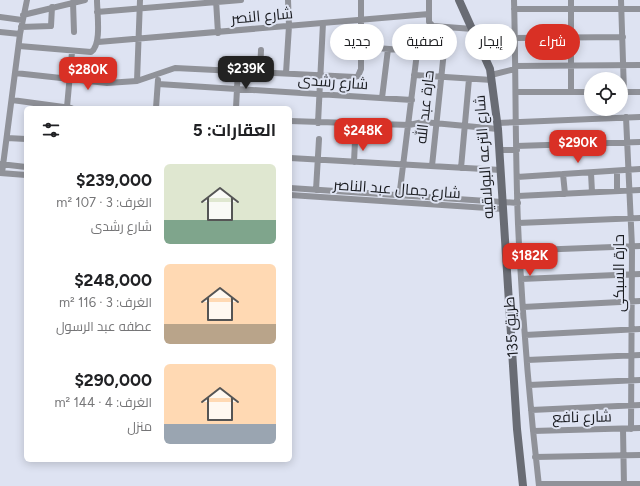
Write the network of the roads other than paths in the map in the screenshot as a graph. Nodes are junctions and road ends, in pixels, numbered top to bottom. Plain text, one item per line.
1 (27, 0) edge
2 (85, 0) edge
3 (97, 0) edge
4 (140, 0) edge
5 (241, 0) edge
6 (288, 0) edge
7 (361, 0) edge
8 (429, 0) edge
9 (459, 0) edge
10 (514, 0) edge
11 (572, 0) edge
12 (621, 0) edge
13 (216, 1) edge
14 (73, 2) junction
15 (52, 7) junction
16 (140, 8) junction
17 (514, 9) junction
18 (640, 9) edge
19 (571, 10) junction
20 (622, 10) junction
21 (97, 12) junction
22 (429, 14) junction
23 (0, 17) edge
24 (23, 17) junction
25 (362, 20) junction
26 (323, 23) junction
27 (362, 24) edge
28 (471, 24) edge
29 (515, 24) edge
30 (571, 24) edge
31 (289, 26) junction
32 (465, 28) edge
33 (21, 31) junction
34 (0, 32) edge
35 (74, 32) dead end
36 (218, 33) junction
37 (580, 37) edge
38 (622, 37) junction
39 (139, 40) junction
40 (98, 42) junction
41 (19, 46) junction
42 (384, 49) edge
43 (388, 49) junction
44 (392, 49) edge
45 (261, 50) dead end
46 (72, 52) junction
47 (361, 60) edge
48 (416, 60) edge
49 (443, 60) edge
50 (485, 60) edge
51 (515, 60) edge
52 (571, 60) edge
53 (640, 65) edge
54 (571, 66) junction
55 (623, 66) junction
56 (515, 67) junction
57 (238, 70) junction
58 (260, 72) junction
59 (623, 72) edge
60 (15, 73) junction
61 (286, 73) junction
62 (158, 74) junction
63 (414, 75) junction
64 (321, 76) junction
65 (442, 77) junction
66 (492, 77) junction
67 (469, 79) junction
68 (69, 80) junction
69 (137, 81) junction
70 (158, 84) junction
71 (237, 88) junction
72 (516, 92) junction
73 (571, 92) junction
74 (584, 92) edge
75 (628, 92) edge
76 (640, 92) edge
77 (320, 94) junction
78 (382, 98) junction
79 (12, 100) junction
80 (412, 100) junction
81 (53, 106) edge
82 (67, 106) edge
83 (156, 106) edge
84 (236, 106) edge
85 (626, 117) junction
86 (640, 117) edge
87 (292, 121) edge
88 (516, 122) junction
89 (318, 123) junction
90 (436, 123) junction
91 (409, 125) junction
92 (465, 126) junction
93 (497, 126) junction
94 (7, 138) junction
95 (24, 139) edge
96 (319, 139) dead end
97 (355, 141) dead end
98 (640, 142) edge
99 (628, 143) junction
100 (516, 148) junction
101 (499, 150) junction
102 (292, 158) edge
103 (318, 160) junction
104 (354, 162) junction
105 (2, 164) edge
106 (404, 165) junction
107 (432, 166) junction
108 (24, 167) edge
109 (461, 168) junction
110 (640, 169) edge
111 (500, 170) junction
112 (628, 170) junction
113 (617, 171) junction
114 (1, 173) edge
115 (591, 173) junction
116 (563, 174) junction
117 (24, 175) edge
118 (517, 177) junction
119 (292, 188) edge
120 (316, 190) junction
121 (629, 190) junction
122 (640, 190) edge
123 (618, 191) junction
124 (592, 192) junction
125 (565, 194) junction
126 (292, 195) edge
127 (399, 198) junction
128 (518, 200) junction
129 (502, 206) junction
130 (640, 218) edge
131 (631, 219) junction
132 (518, 223) junction
133 (640, 246) edge
134 (632, 247) junction
135 (505, 251) junction
136 (520, 251) junction
137 (632, 274) junction
138 (640, 274) edge
139 (521, 279) junction
140 (632, 301) junction
141 (640, 301) edge
142 (523, 307) junction
143 (632, 329) junction
144 (640, 329) edge
145 (525, 335) junction
146 (640, 355) edge
147 (632, 356) junction
148 (527, 360) junction
149 (631, 380) junction
150 (640, 380) edge
151 (529, 385) junction
152 (631, 405) junction
153 (640, 405) edge
154 (531, 410) junction
155 (640, 428) edge
156 (623, 429) junction
157 (631, 429) junction
158 (533, 431) junction
159 (640, 455) edge
160 (623, 456) junction
161 (535, 457) junction
162 (640, 484) edge
163 (539, 485) edge
164 (624, 485) edge
165 (523, 486) edge

1 - 24 street
2 - 14 street
3 - 21 street
4 - 16 street
5 - 13 street
6 - 31 street
7 - 25 street
8 - 22 street
9 - 28 street, شارع الترعه البولاقيه
10 - 17 street, طريق 135
11 - 19 street
12 - 20 street
13 - 16 street
13 - 36 street
14 - 15 street
14 - 35 street
15 - 24 street
15 - 33 street
16 - 21 street
16 - 39 street
17 - 19 street
17 - 29 street, طريق 135
18 - 20 street
19 - 20 street
19 - 30 street
20 - 38 street
21 - 40 street
22 - 25 street, شارع النصر
22 - 32 street
23 - 24 street
24 - 33 street
25 - 26 street, شارع النصر
25 - 27 street
26 - 31 street, شارع النصر
26 - 64 street
31 - 36 street, شارع النصر
31 - 61 street
33 - 34 street
33 - 41 street
36 - 39 street, شارع النصر
37 - 38 street
38 - 55 street
39 - 40 street, شارع النصر
39 - 69 street
40 - 46 street
41 - 46 street
41 - 60 street
42 - 43 street
43 - 44 street
43 - 78 street
45 - 58 street
46 - 68 street
47 - 64 street
48 - 63 street
49 - 65 street, حارة عبد الله
50 - 66 street, شارع الترعه البولاقيه
51 - 56 street, طريق 135
52 - 54 street
53 - 55 street
54 - 55 street
54 - 56 street
54 - 73 street
55 - 59 street
56 - 66 street
56 - 72 street, طريق 135
57 - 58 street
57 - 62 street
57 - 71 street
58 - 61 street
60 - 68 street
60 - 79 street
61 - 64 street
62 - 69 street
62 - 70 street
63 - 65 street
63 - 80 street
64 - 77 street
65 - 67 street
65 - 90 street, حارة عبد الله
66 - 67 street
66 - 93 street, شارع الترعه البولاقيه
67 - 92 street
68 - 69 street
68 - 82 street
70 - 71 street, شارع رشدى
70 - 83 street
71 - 77 street, شارع رشدى
71 - 84 street
72 - 73 street
72 - 88 street, طريق 135
73 - 74 street
75 - 76 street
77 - 78 street, شارع رشدى
77 - 89 street
78 - 80 street, شارع رشدى
79 - 81 street
79 - 94 street
80 - 91 street
85 - 86 street
85 - 88 street
85 - 99 street, حارة السبكى
87 - 89 street
88 - 93 street
88 - 100 street, طريق 135
89 - 91 street
90 - 91 street
90 - 92 street
90 - 107 street, حارة عبد الله
91 - 106 street
92 - 93 street
92 - 109 street
93 - 101 street, شارع الترعه البولاقيه
94 - 95 street
94 - 105 street
96 - 103 street
97 - 104 street
98 - 99 street
99 - 100 street
99 - 112 street, حارة السبكى
100 - 101 street
100 - 118 street, طريق 135
101 - 111 street, شارع الترعه البولاقيه
102 - 103 street
103 - 104 street
103 - 120 street
104 - 106 street
105 - 108 street
105 - 114 street
106 - 107 street
106 - 127 street
107 - 109 street
109 - 111 street
110 - 112 street
111 - 129 street, شارع الترعه البولاقيه
112 - 113 street
112 - 121 street, حارة السبكى
113 - 115 street
113 - 123 street
114 - 117 street
115 - 116 street
115 - 124 street
116 - 118 street
116 - 125 street
118 - 128 street, طريق 135
119 - 120 street, شارع جمال عبد الناصر
120 - 127 street, شارع جمال عبد الناصر
121 - 122 street, شارع جمال عبد الناصر
121 - 123 street, شارع جمال عبد الناصر
121 - 131 street, حارة السبكى
123 - 124 street, شارع جمال عبد الناصر
124 - 125 street, شارع جمال عبد الناصر
125 - 128 street, شارع جمال عبد الناصر
126 - 127 street, شارع جمال عبد الناصر
127 - 129 street, شارع جمال عبد الناصر
128 - 129 street, شارع جمال عبد الناصر
128 - 132 street, طريق 135
129 - 135 street, شارع الترعه البولاقيه
130 - 131 street
131 - 132 street
131 - 134 street, حارة السبكى
132 - 136 street, طريق 135
133 - 134 street
134 - 136 street
134 - 137 street, حارة السبكى
135 - 136 street
135 - 165 street, شارع الترعه البولاقيه
136 - 139 street, طريق 135
137 - 138 street
137 - 139 street
137 - 140 street, حارة السبكى
139 - 142 street, طريق 135
140 - 141 street
140 - 142 street
140 - 143 street, حارة السبكى
142 - 145 street, طريق 135
143 - 144 street
143 - 145 street
143 - 147 street, حارة السبكى
145 - 148 street, طريق 135
146 - 147 street
147 - 148 street
147 - 149 street, حارة السبكى
148 - 151 street, طريق 135
149 - 150 street
149 - 151 street
149 - 152 street, حارة السبكى
151 - 154 street, طريق 135
152 - 153 street
152 - 154 street
152 - 157 street, حارة السبكى
154 - 158 street, طريق 135
155 - 157 street, شارع نافع
156 - 157 street, شارع نافع
156 - 158 street, شارع نافع
156 - 160 street
158 - 161 street, طريق 135
159 - 160 street
160 - 161 street
160 - 164 street
161 - 163 street, طريق 135
162 - 164 street
163 - 164 street

